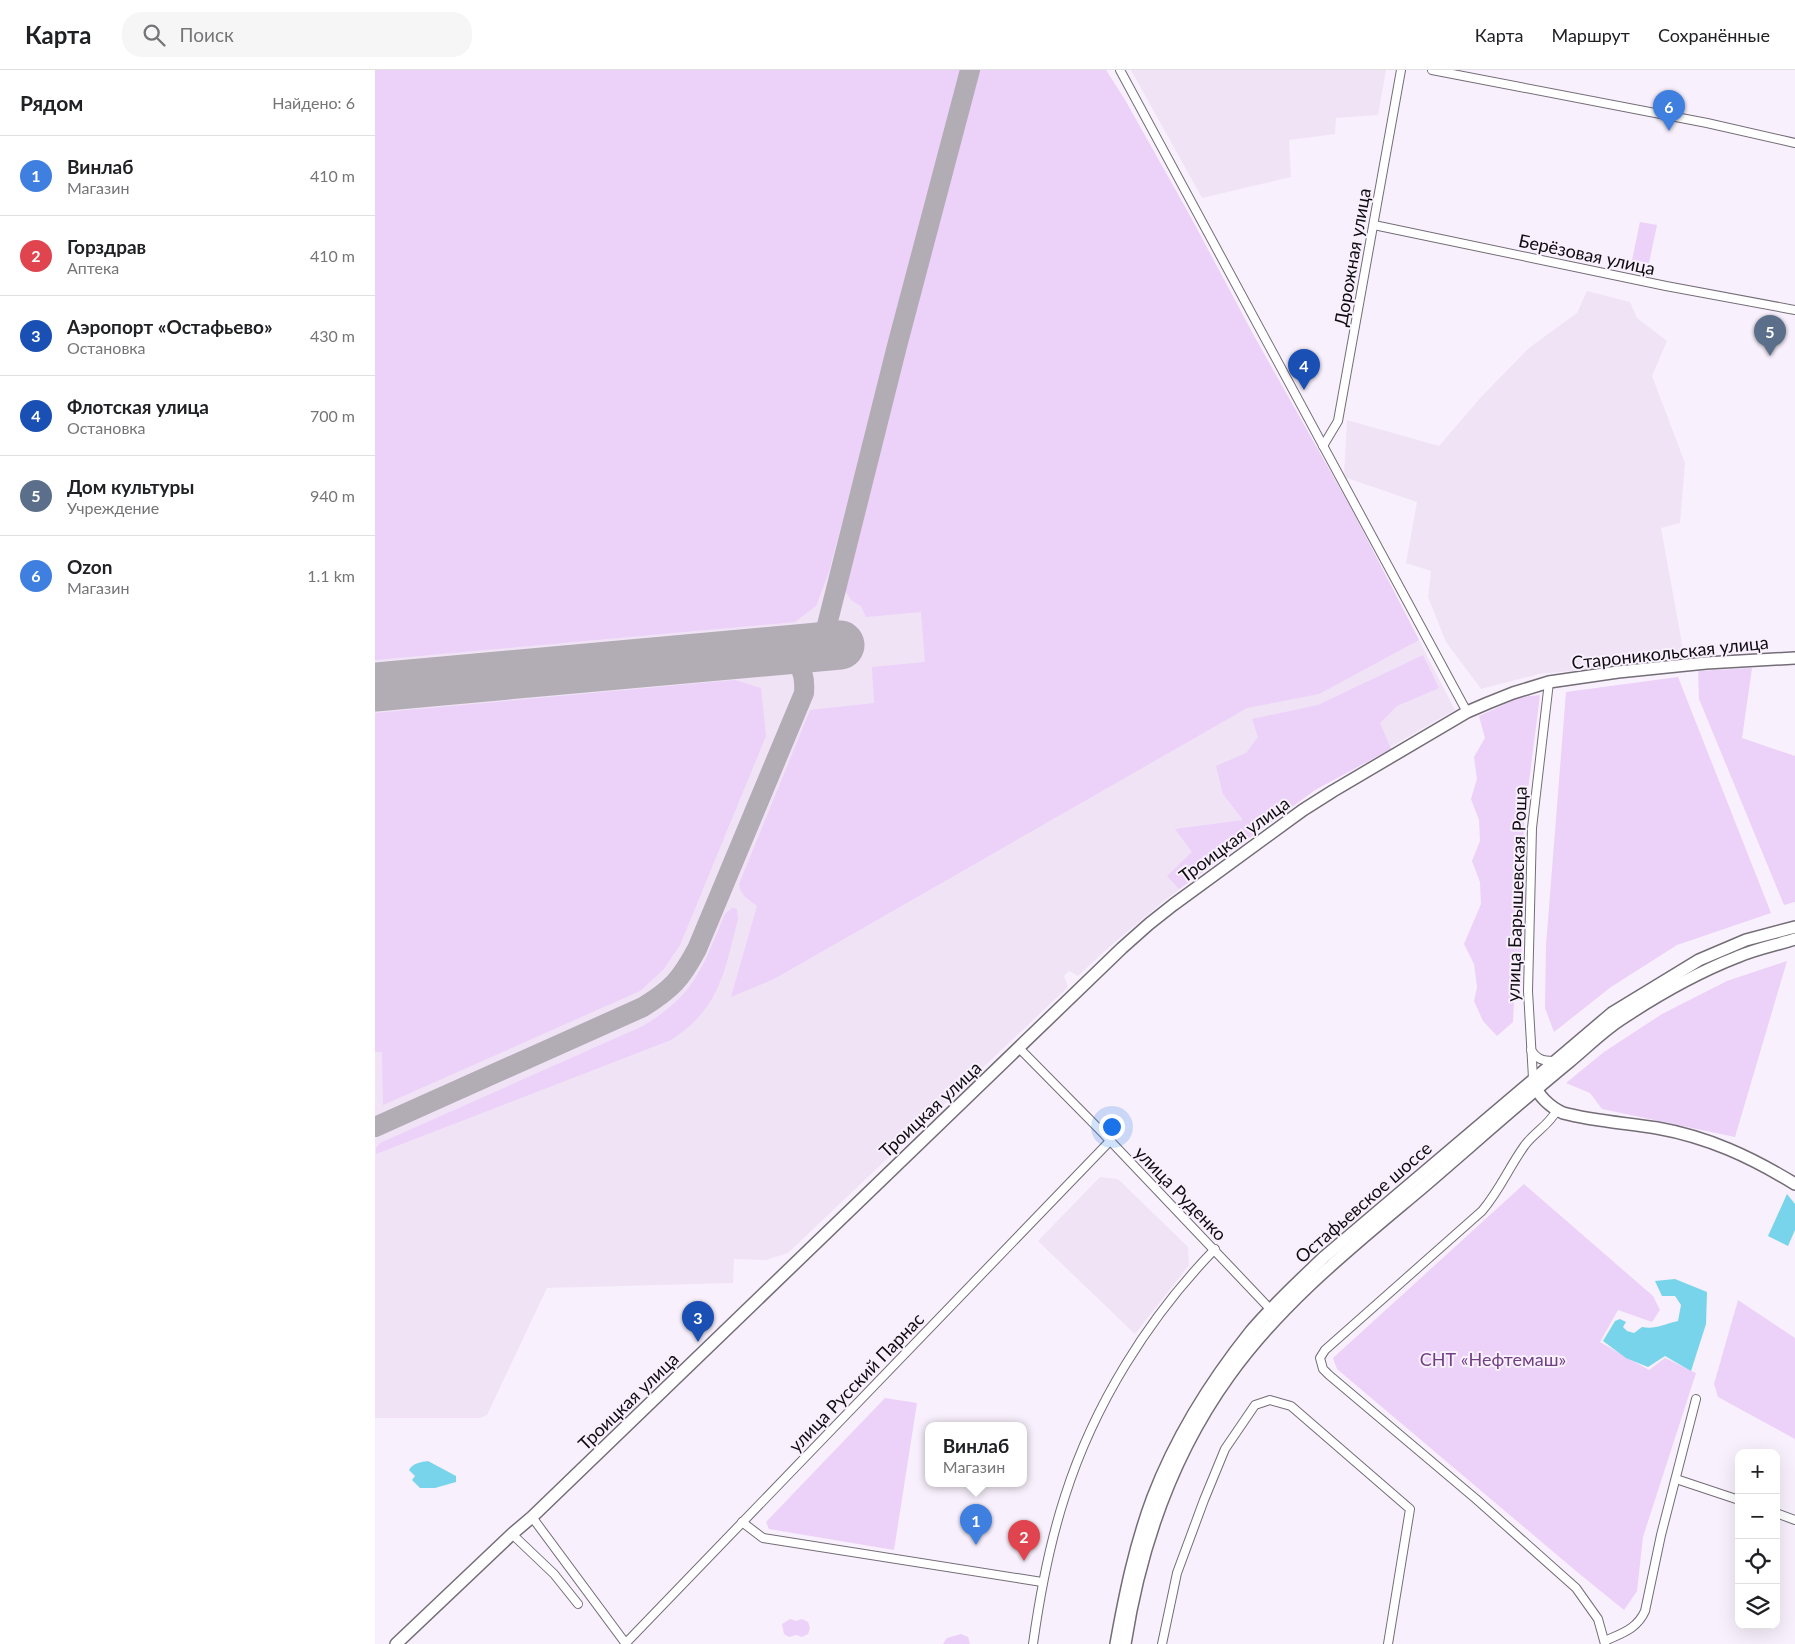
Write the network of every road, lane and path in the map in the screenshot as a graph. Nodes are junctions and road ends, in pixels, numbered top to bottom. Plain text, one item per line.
1 (1120, 70) edge
2 (1401, 70) edge
3 (1432, 70) edge
4 (1795, 143) edge
5 (1374, 225) junction
6 (1795, 310) edge
7 (1323, 446) junction
8 (1795, 658) edge
9 (1549, 682) junction
10 (1467, 712) junction
11 (1795, 927) edge
12 (1795, 939) edge
13 (1530, 1048) junction
14 (1020, 1049) junction
15 (1553, 1061) junction
16 (1535, 1083) junction
17 (1557, 1110) junction
18 (1110, 1141) junction
19 (1795, 1184) edge
20 (1215, 1250) junction
21 (1274, 1313) junction
22 (1696, 1399) dead end
23 (1676, 1478) junction
24 (1735, 1499) edge
25 (1780, 1515) edge
26 (532, 1517) junction
27 (1795, 1520) edge
28 (742, 1522) junction
29 (512, 1534) junction
30 (1042, 1582) junction
31 (578, 1604) dead end
32 (1605, 1642) edge
33 (396, 1644) edge
34 (625, 1644) edge
35 (1033, 1644) edge
36 (1116, 1644) edge
37 (1125, 1644) edge
38 (1162, 1644) edge
39 (1388, 1644) edge

1 - 7 street
2 - 5 street, Дорожная улица
3 - 4 street
5 - 6 street, Берёзовая улица
5 - 7 street, Дорожная улица
7 - 10 street
8 - 9 street, Староникольская улица
9 - 10 street, Троицкая улица
9 - 13 street, улица Барышевская Роща
10 - 14 street, Троицкая улица
11 - 15 street, Остафьевское шоссе
12 - 16 street, Остафьевское шоссе
13 - 15 street
13 - 16 street, улица Барышевская Роща
14 - 18 street, улица Руденко
14 - 26 street, Троицкая улица
15 - 16 street, Остафьевское шоссе
16 - 17 street
16 - 21 street, Остафьевское шоссе
17 - 19 street
17 - 32 street
18 - 20 street, улица Руденко
18 - 28 street, улица Русский Парнас
20 - 21 street, улица Руденко
20 - 30 street
21 - 36 street, Остафьевское шоссе
21 - 37 street, Остафьевское шоссе
22 - 23 street
23 - 24 street
23 - 32 street
25 - 27 street
26 - 29 street, Троицкая улица
26 - 34 street
28 - 30 street
28 - 34 street, улица Русский Парнас
29 - 31 street
29 - 33 street, Троицкая улица
30 - 35 street
38 - 39 street

